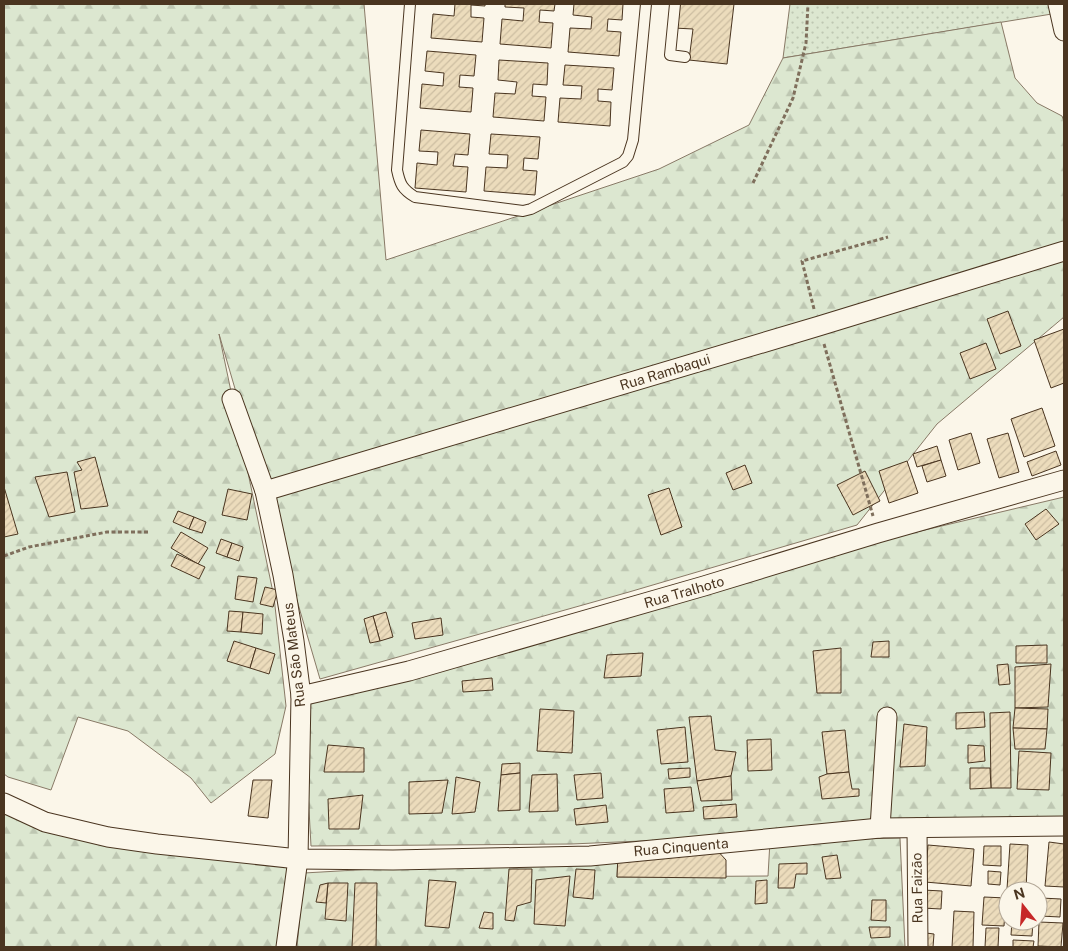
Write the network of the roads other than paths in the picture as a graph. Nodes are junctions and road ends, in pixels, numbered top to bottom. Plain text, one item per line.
1 (410, 4) edge
2 (646, 4) edge
3 (675, 4) edge
4 (1058, 4) edge
5 (1064, 29) edge
6 (685, 57) dead end
7 (1064, 251) edge
8 (232, 399) dead end
9 (1064, 480) edge
10 (264, 491) junction
11 (301, 696) junction
12 (887, 717) dead end
13 (4, 803) edge
14 (1064, 826) edge
15 (880, 828) junction
16 (916, 828) junction
17 (298, 859) junction
18 (286, 947) edge
19 (918, 947) edge

1 - 2 lane
3 - 6 lane
4 - 5 street
7 - 10 street, Rua Rambaqui
8 - 10 street, Rua São Mateus
9 - 11 street, Rua Tralhoto
10 - 11 street, Rua São Mateus
11 - 17 street, Rua São Mateus
12 - 15 street
13 - 17 street, Rua Cinquenta
14 - 16 street, Rua Cinquenta
15 - 16 street, Rua Cinquenta
15 - 17 street, Rua Cinquenta
16 - 19 street, Rua Faizão
17 - 18 street, Rua São Mateus

